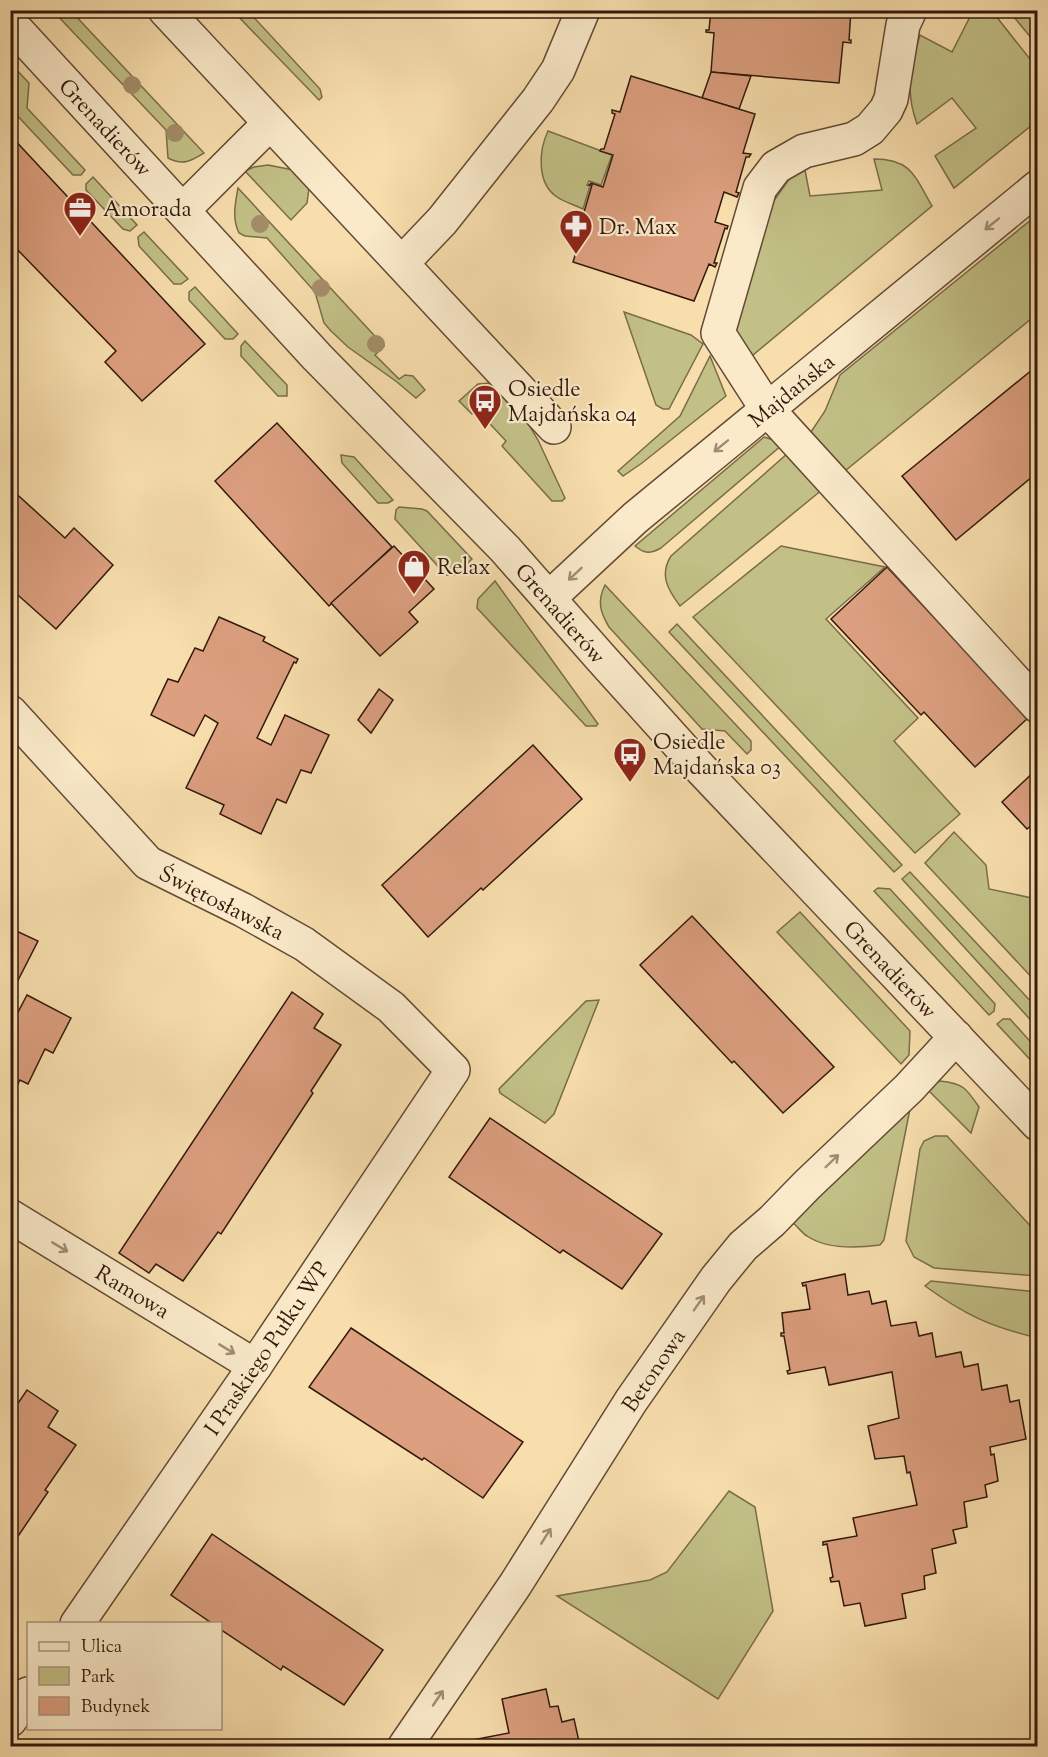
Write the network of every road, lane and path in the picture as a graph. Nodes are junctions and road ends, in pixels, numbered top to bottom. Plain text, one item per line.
1 (165, 10) edge
2 (583, 10) edge
3 (910, 10) edge
4 (10, 23) edge
5 (270, 123) junction
6 (1038, 187) edge
7 (183, 210) junction
8 (402, 263) junction
9 (767, 409) junction
10 (554, 427) dead end
11 (549, 598) junction
12 (1038, 706) edge
13 (10, 711) edge
14 (956, 1037) junction
15 (453, 1070) joint
16 (1038, 1124) edge
17 (10, 1216) edge
18 (255, 1366) junction
19 (78, 1622) edge
20 (27, 1695) edge
21 (10, 1720) edge
22 (405, 1746) edge

1 - 5 street
2 - 8 street
3 - 9 street
4 - 7 street, Grenadierów
5 - 7 street
5 - 8 street
6 -> 9 street, Majdańska
7 - 11 street, Grenadierów
8 - 10 street
9 -> 11 street, Majdańska
9 - 12 street
11 - 14 street, Grenadierów
13 - 15 street, Świętosławska
14 - 16 street, Grenadierów
22 -> 14 street, Betonowa
15 - 18 street, I Praskiego Pułku WP
17 -> 18 street, Ramowa
18 - 19 street, I Praskiego Pułku WP
20 - 21 street

